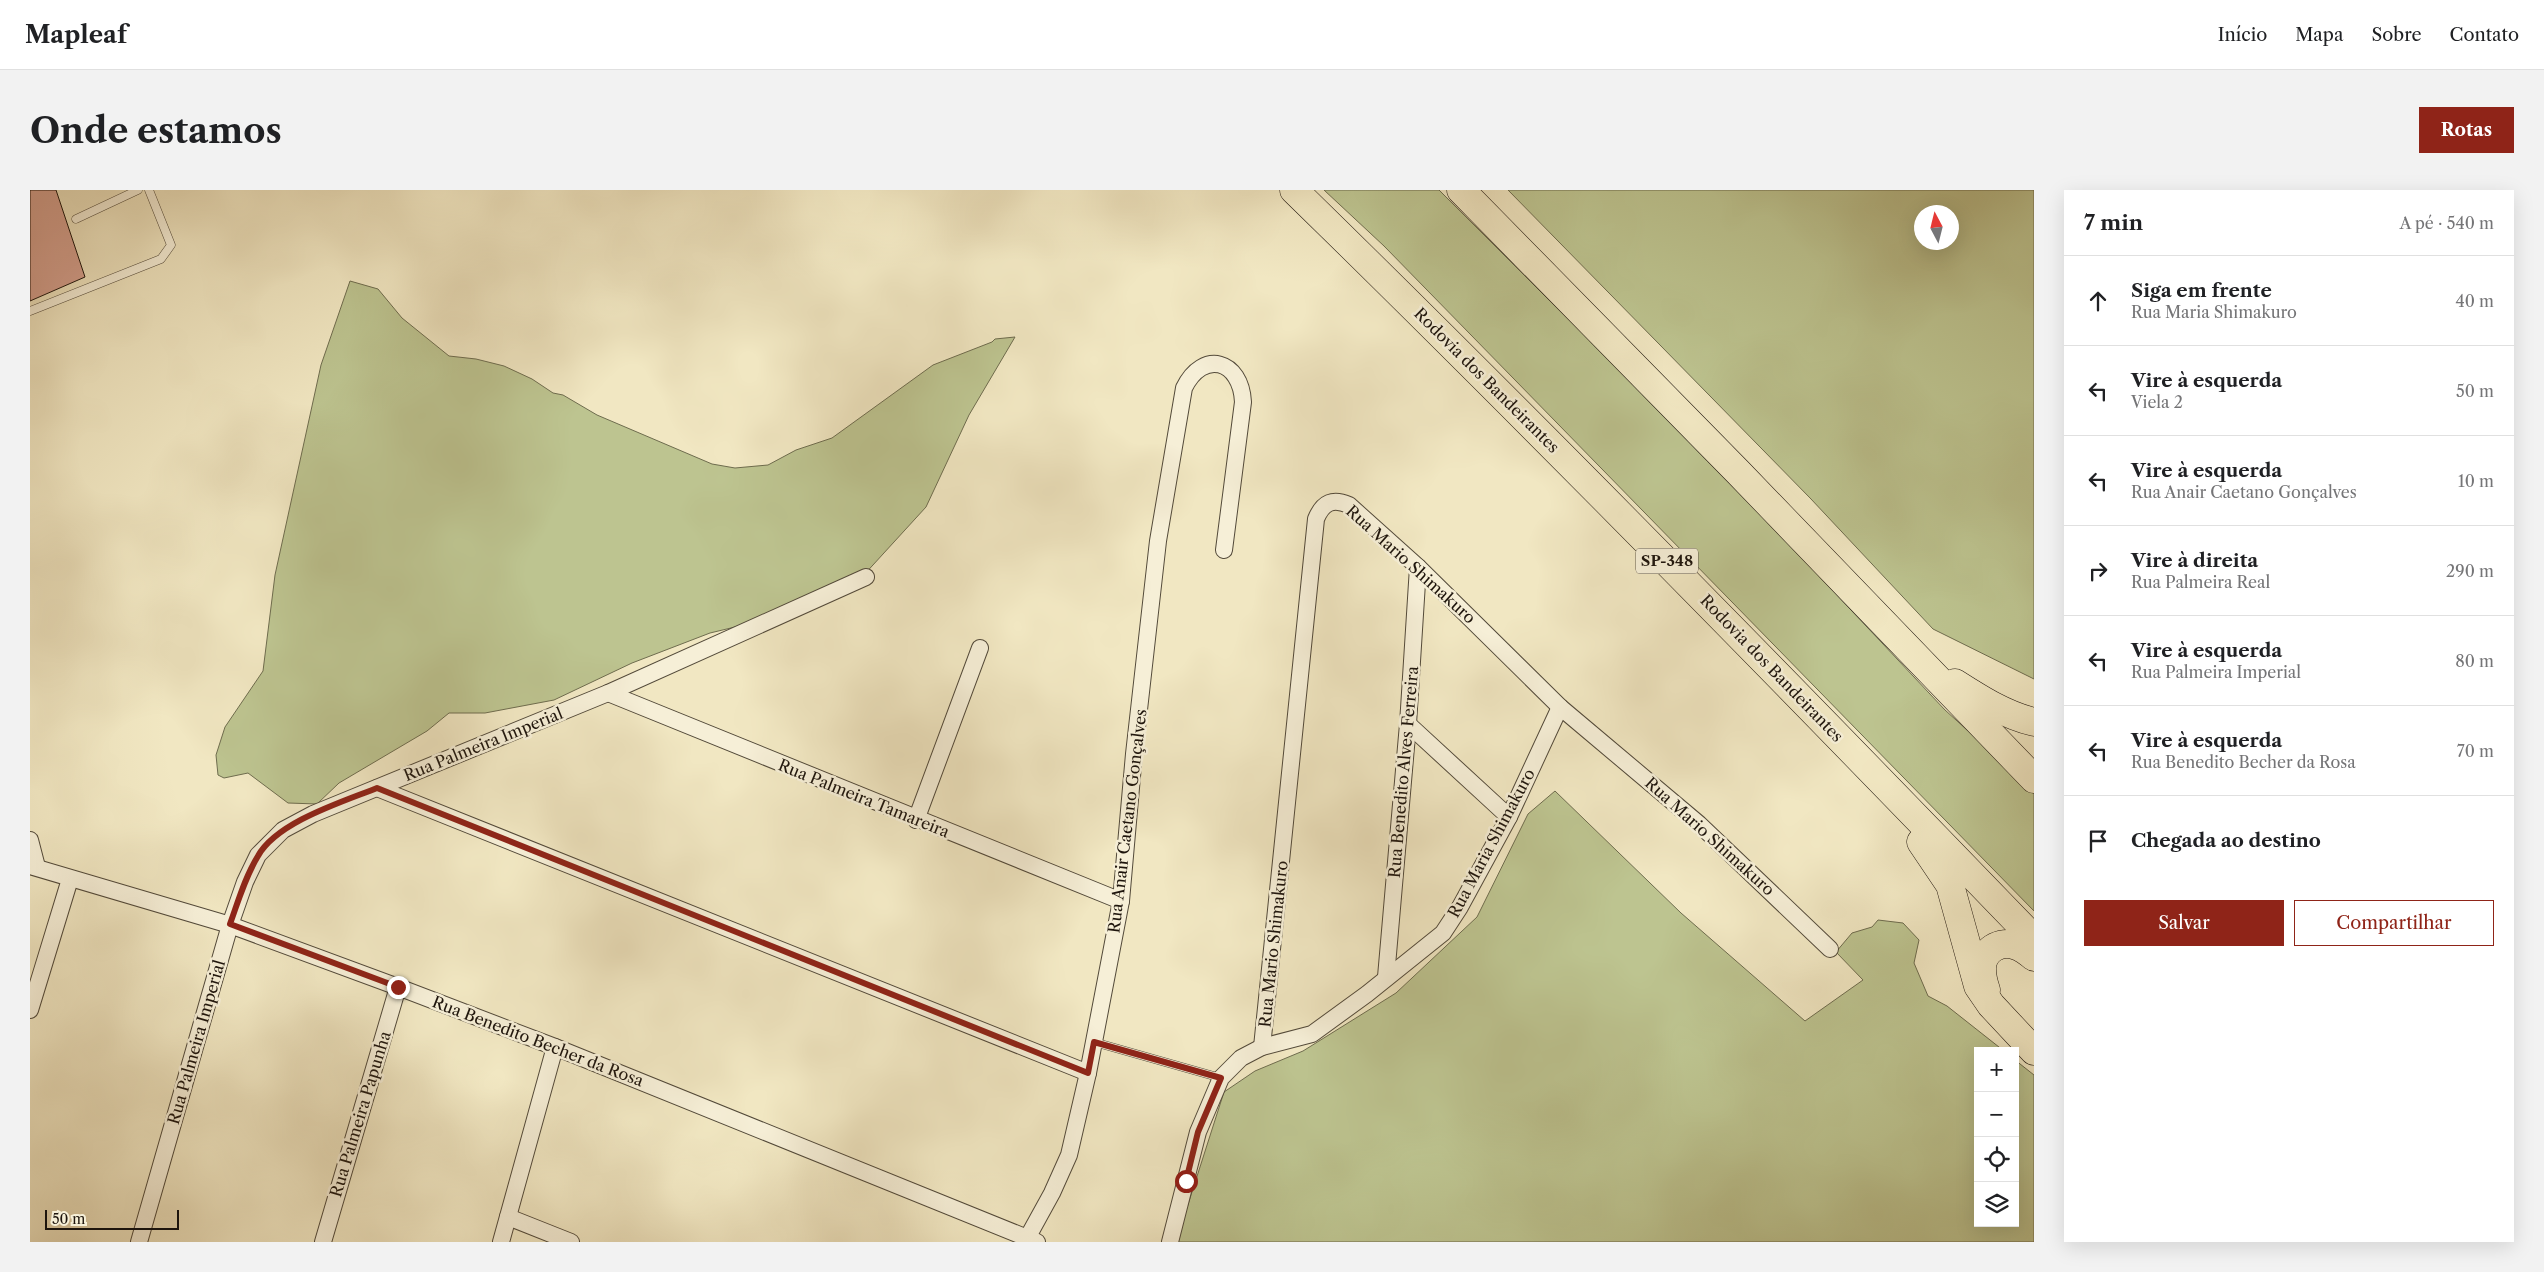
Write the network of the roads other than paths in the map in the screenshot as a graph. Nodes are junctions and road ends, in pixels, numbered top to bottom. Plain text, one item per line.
1 (138, 190) edge
2 (149, 190) edge
3 (1294, 190) edge
4 (1461, 190) edge
5 (76, 219) dead end
6 (30, 311) edge
7 (1224, 550) dead end
8 (1418, 567) junction
9 (866, 577) dead end
10 (980, 648) dead end
11 (1918, 659) junction
12 (608, 693) junction
13 (1560, 707) junction
14 (2034, 722) edge
15 (1408, 724) junction
16 (1837, 735) junction
17 (2034, 779) edge
18 (377, 788) junction
19 (1509, 817) junction
20 (916, 820) junction
21 (30, 840) edge
22 (33, 866) edge
23 (70, 879) junction
24 (1121, 901) junction
25 (230, 924) junction
26 (2034, 939) edge
27 (1830, 948) dead end
28 (2034, 957) edge
29 (1386, 977) junction
30 (398, 987) junction
31 (1992, 1005) junction
32 (30, 1010) edge
33 (1094, 1042) junction
34 (555, 1047) junction
35 (1262, 1047) junction
36 (2034, 1051) edge
37 (1088, 1073) junction
38 (1221, 1078) junction
39 (508, 1217) junction
40 (1030, 1241) edge
41 (139, 1242) edge
42 (323, 1242) edge
43 (501, 1242) edge
44 (571, 1242) edge
45 (1170, 1242) edge

1 - 5 lane
2 - 6 lane
3 - 16 highway, Rodovia dos Bandeirantes / SP-348
4 - 11 highway
7 - 24 street, Rua Anair Caetano Gonçalves
8 - 13 street, Rua Mario Shimakuro
8 - 15 street, Rua Benedito Alves Ferreira
8 - 35 street, Rua Mario Shimakuro
9 - 12 street, Rua Palmeira Imperial
10 - 20 street
11 - 14 highway
11 - 17 highway
12 - 18 street, Rua Palmeira Imperial
12 - 20 street, Rua Palmeira Tamareira
13 - 19 street, Rua Maria Shimakuro
13 - 27 street, Rua Mario Shimakuro
15 - 19 street
15 - 29 street, Rua Benedito Alves Ferreira
16 - 26 highway, Rodovia dos Bandeirantes / SP-348
16 - 31 highway
18 - 25 street, Rua Palmeira Imperial
18 - 37 street
19 - 29 street, Rua Maria Shimakuro
20 - 24 street, Rua Palmeira Tamareira
21 - 22 street
22 - 23 street, Rua Benedito Becher da Rosa
23 - 25 street, Rua Benedito Becher da Rosa
23 - 32 street
24 - 33 street, Rua Anair Caetano Gonçalves
25 - 30 street, Rua Benedito Becher da Rosa
25 - 41 street, Rua Palmeira Imperial
28 - 31 highway
29 - 35 street, Rua Maria Shimakuro
30 - 34 street, Rua Benedito Becher da Rosa
30 - 42 street, Rua Palmeira Papunha
31 - 36 highway
33 - 37 street, Rua Anair Caetano Gonçalves
33 - 38 lane
34 - 39 street
34 - 40 street, Rua Benedito Becher da Rosa
35 - 38 street, Rua Maria Shimakuro
37 - 40 street, Rua Anair Caetano Gonçalves
38 - 45 street, Rua Maria Shimakuro
39 - 43 street
39 - 44 street

